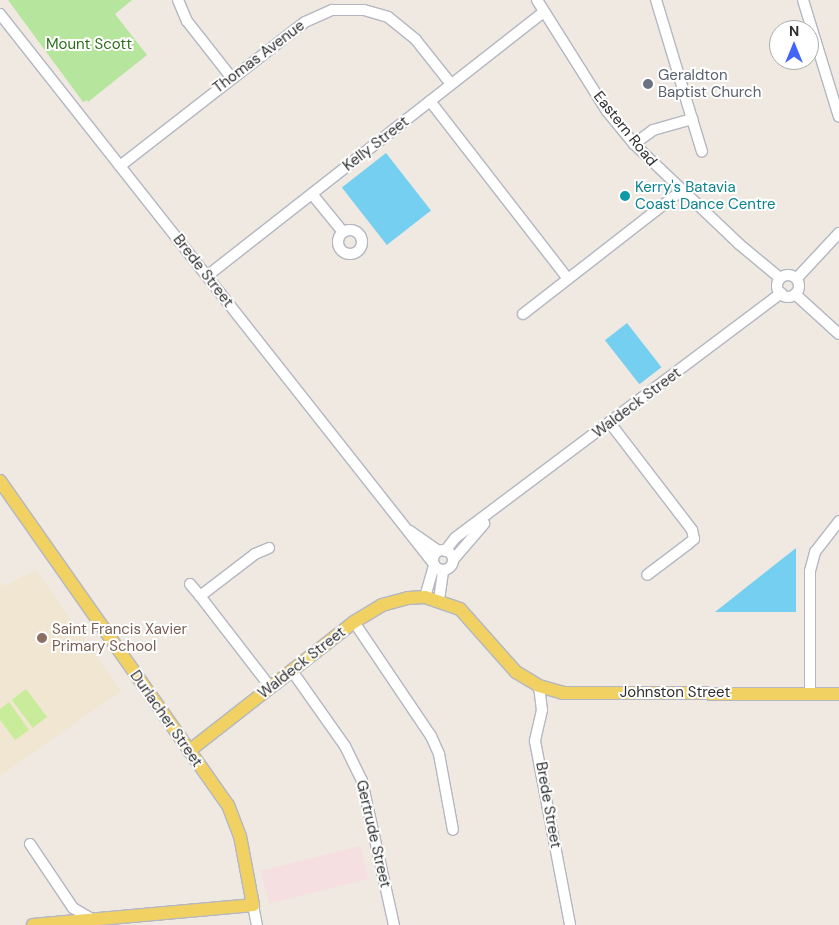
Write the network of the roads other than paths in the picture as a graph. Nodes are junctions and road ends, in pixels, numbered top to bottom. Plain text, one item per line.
1 (178, 0) edge
2 (537, 0) edge
3 (656, 0) edge
4 (804, 0) edge
5 (364, 5) edge
6 (544, 12) junction
7 (0, 14) edge
8 (231, 78) junction
9 (451, 84) junction
10 (430, 101) junction
11 (839, 117) edge
12 (692, 119) junction
13 (634, 144) junction
14 (702, 152) dead end
15 (120, 166) junction
16 (682, 191) junction
17 (312, 194) junction
18 (343, 232) dead end
19 (839, 233) edge
20 (207, 276) junction
21 (780, 278) junction
22 (797, 278) junction
23 (568, 279) junction
24 (780, 293) junction
25 (795, 294) junction
26 (523, 314) dead end
27 (839, 334) edge
28 (610, 423) junction
29 (0, 481) edge
30 (494, 512) junction
31 (839, 521) edge
32 (405, 528) junction
33 (269, 548) dead end
34 (442, 551) junction
35 (453, 560) junction
36 (437, 566) junction
37 (646, 575) dead end
38 (190, 584) dead end
39 (200, 596) junction
40 (425, 597) junction
41 (439, 600) junction
42 (354, 622) junction
43 (292, 671) junction
44 (539, 686) junction
45 (271, 688) junction
46 (810, 693) junction
47 (839, 694) edge
48 (189, 751) junction
49 (452, 830) dead end
50 (30, 844) dead end
51 (253, 904) junction
52 (94, 922) edge
53 (33, 925) edge
54 (257, 925) edge
55 (394, 925) edge
56 (570, 925) edge

1 - 8 street
2 - 6 street, Eastern Road
3 - 12 street
4 - 11 street
5 - 8 street, Thomas Avenue
5 - 9 street, Thomas Avenue
6 - 9 street, Kelly Street
6 - 13 street, Eastern Road
7 - 15 street, Brede Street
8 - 15 street, Thomas Avenue
9 - 10 street, Kelly Street
10 - 17 street, Kelly Street
10 - 23 street
12 - 13 street
12 - 14 street
13 - 16 street, Eastern Road
15 - 20 street, Brede Street
16 - 21 street, Eastern Road
16 - 23 street
17 - 18 street
17 - 20 street, Kelly Street
19 - 22 street
20 - 32 street, Brede Street
21 - 22 street
21 - 24 street
22 - 25 street
23 - 26 street
24 - 25 street
24 - 28 street, Waldeck Street
25 - 27 street
28 - 30 street, Waldeck Street
28 - 37 street
29 - 48 main road, Durlacher Street
30 - 34 street, Waldeck Street
30 - 35 street, Waldeck Street
31 - 46 street
32 - 34 street, Brede Street
32 - 36 street, Brede Street
33 - 39 street
34 - 35 street, Brede Street
34 - 36 street
35 - 36 street, Waldeck Street
36 - 40 street
36 - 41 street
38 - 39 street
39 - 45 street
40 - 41 main road
40 - 42 main road, Waldeck Street
41 - 44 main road, Johnston Street
42 - 43 main road, Waldeck Street
42 - 49 street
43 - 45 main road, Waldeck Street
43 - 55 street, Gertrude Street
44 - 46 main road, Johnston Street
44 - 56 street, Brede Street
45 - 48 main road, Waldeck Street
46 - 47 main road, Johnston Street
48 - 51 main road, Durlacher Street
50 - 52 street
51 - 52 main road
51 - 54 street, Durlacher Street
52 - 53 main road

